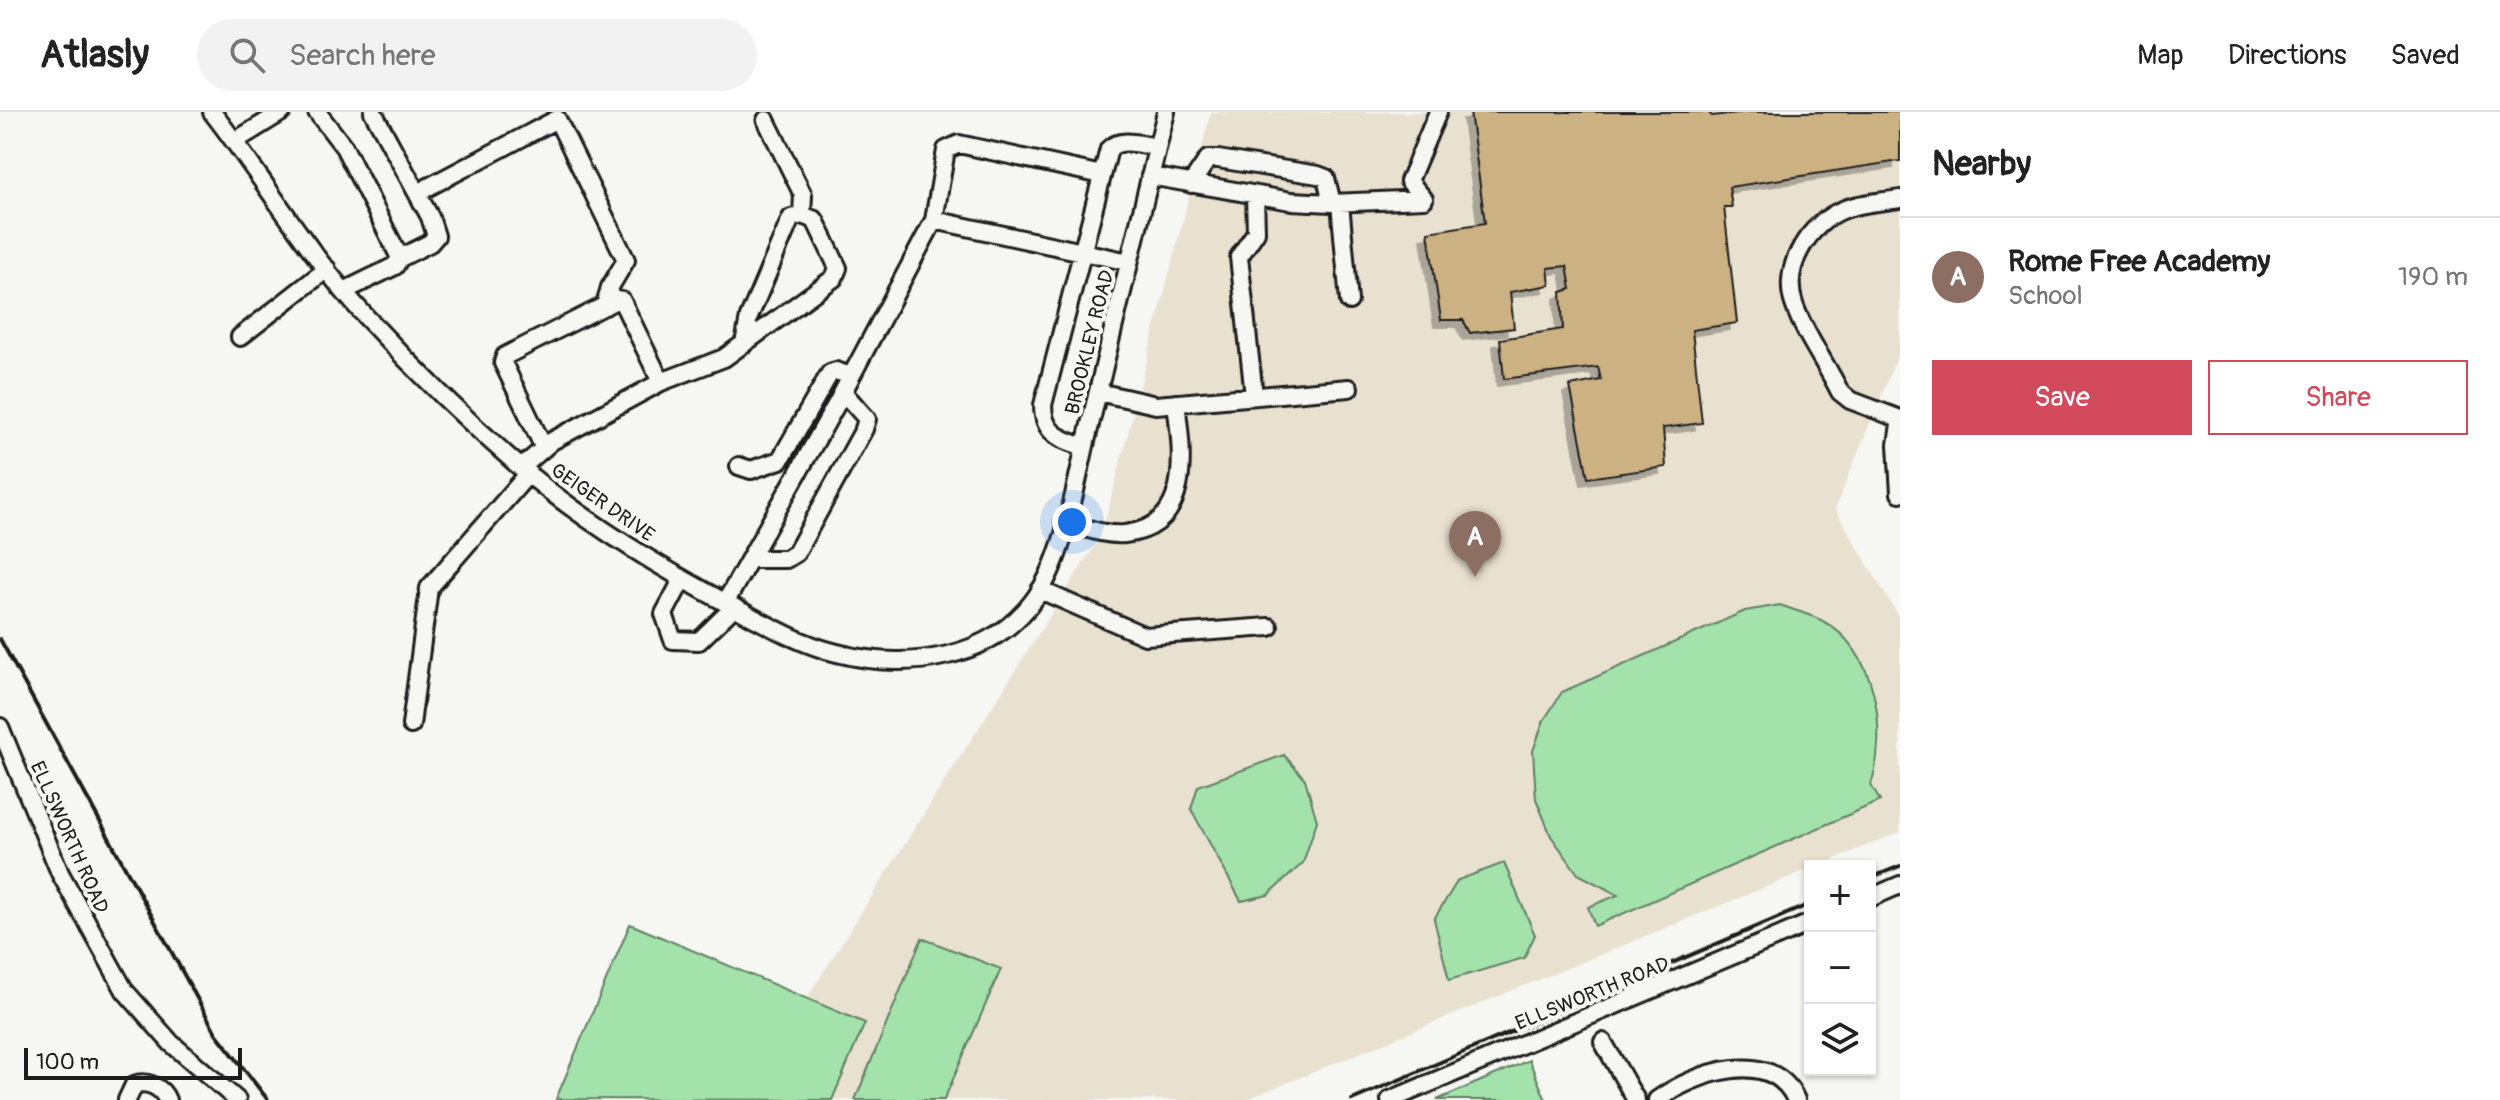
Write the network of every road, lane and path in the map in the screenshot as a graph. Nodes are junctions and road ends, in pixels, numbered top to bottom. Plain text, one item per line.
1 (212, 112) edge
2 (223, 112) edge
3 (282, 112) edge
4 (317, 112) edge
5 (373, 112) edge
6 (1166, 112) edge
7 (1438, 112) edge
8 (766, 120) dead end
9 (235, 141) junction
10 (1157, 147) junction
11 (1102, 175) junction
12 (1150, 176) junction
13 (1191, 184) junction
14 (417, 193) junction
15 (1255, 195) junction
16 (1900, 199) edge
17 (1336, 203) junction
18 (802, 215) junction
19 (934, 220) junction
20 (1084, 252) junction
21 (400, 258) junction
22 (1129, 262) junction
23 (327, 269) junction
24 (344, 291) junction
25 (1349, 301) dead end
26 (605, 306) junction
27 (240, 337) dead end
28 (744, 344) junction
29 (851, 376) junction
30 (661, 382) junction
31 (1349, 388) dead end
32 (843, 392) junction
33 (1098, 392) junction
34 (1254, 396) junction
35 (1176, 403) junction
36 (1900, 422) edge
37 (1084, 447) junction
38 (544, 448) junction
39 (739, 466) dead end
40 (525, 470) junction
41 (1900, 493) edge
42 (1064, 522) junction
43 (750, 559) junction
44 (682, 580) junction
45 (1043, 584) junction
46 (729, 605) junction
47 (1269, 627) dead end
48 (411, 725) dead end
49 (0, 727) edge
50 (1900, 885) edge
51 (1876, 895) edge
52 (1804, 926) edge
53 (1603, 1042) dead end
54 (127, 1100) edge
55 (167, 1100) edge
56 (237, 1100) edge
57 (1390, 1100) edge
58 (1636, 1100) edge
59 (1657, 1100) edge
60 (1796, 1100) edge

1 - 9 street, GEIGER DRIVE
2 - 9 street, GEIGER DRIVE
3 - 9 street
4 - 21 street
5 - 14 street
6 - 10 street, BROOKLEY ROAD
7 - 17 street
8 - 18 street
9 - 23 street, GEIGER DRIVE
10 - 11 street
10 - 12 street, BROOKLEY ROAD
11 - 19 street
11 - 20 street
12 - 13 street
12 - 22 street, BROOKLEY ROAD
13 - 15 street
13 - 17 street
14 - 21 street
14 - 26 street
15 - 17 street
15 - 34 street
16 - 36 street
17 - 25 street
18 - 28 street
18 - 28 street
19 - 20 street
19 - 29 street
20 - 22 street
20 - 37 street
21 - 24 street
22 - 33 street, BROOKLEY ROAD
23 - 24 street, GEIGER DRIVE
23 - 27 street
24 - 40 street, GEIGER DRIVE
26 - 30 street
26 - 38 street
28 - 30 street
29 - 32 street
29 - 39 street
30 - 38 street
31 - 34 street
32 - 43 street
32 - 43 street
33 - 35 street
33 - 37 street, BROOKLEY ROAD
34 - 35 street
35 - 42 street
36 - 41 street
37 - 42 street, BROOKLEY ROAD
38 - 40 street
40 - 44 street, GEIGER DRIVE
40 - 48 street
42 - 45 street, BROOKLEY ROAD
43 - 46 street
44 - 46 street, GEIGER DRIVE
44 - 46 street
45 - 46 street, GEIGER DRIVE
45 - 47 street
49 - 56 street, ELLSWORTH ROAD
50 - 51 street
52 - 57 street, ELLSWORTH ROAD
53 - 58 street
54 - 55 street
59 - 60 street

